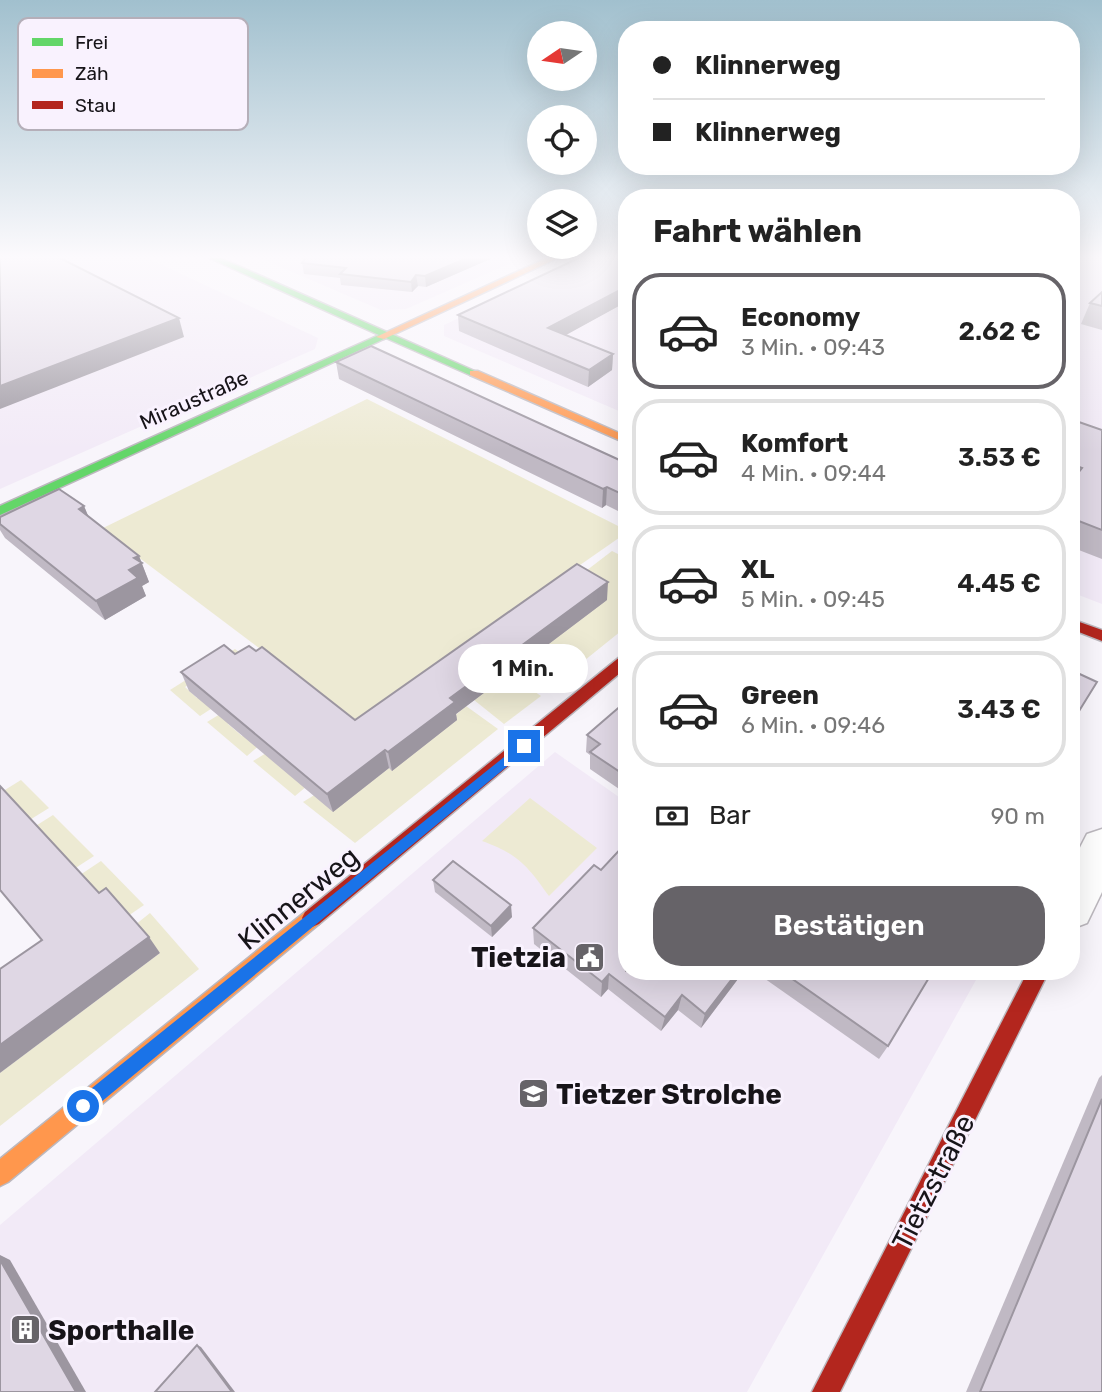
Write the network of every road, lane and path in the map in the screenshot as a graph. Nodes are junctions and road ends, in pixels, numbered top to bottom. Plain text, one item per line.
1 (355, 321) edge
2 (417, 321) edge
3 (386, 335) junction
4 (618, 436) edge
5 (0, 511) edge
6 (1080, 627) edge
7 (1102, 636) edge
8 (618, 667) edge
9 (1102, 847) edge
10 (1080, 891) edge
11 (1035, 980) edge
12 (0, 1174) edge
13 (826, 1392) edge

1 - 3 street
2 - 3 street, Miraustraße
3 - 4 street
3 - 5 street, Miraustraße
6 - 7 street
8 - 12 street, Klinnerweg
9 - 10 street
11 - 13 street, Tietzstraße

